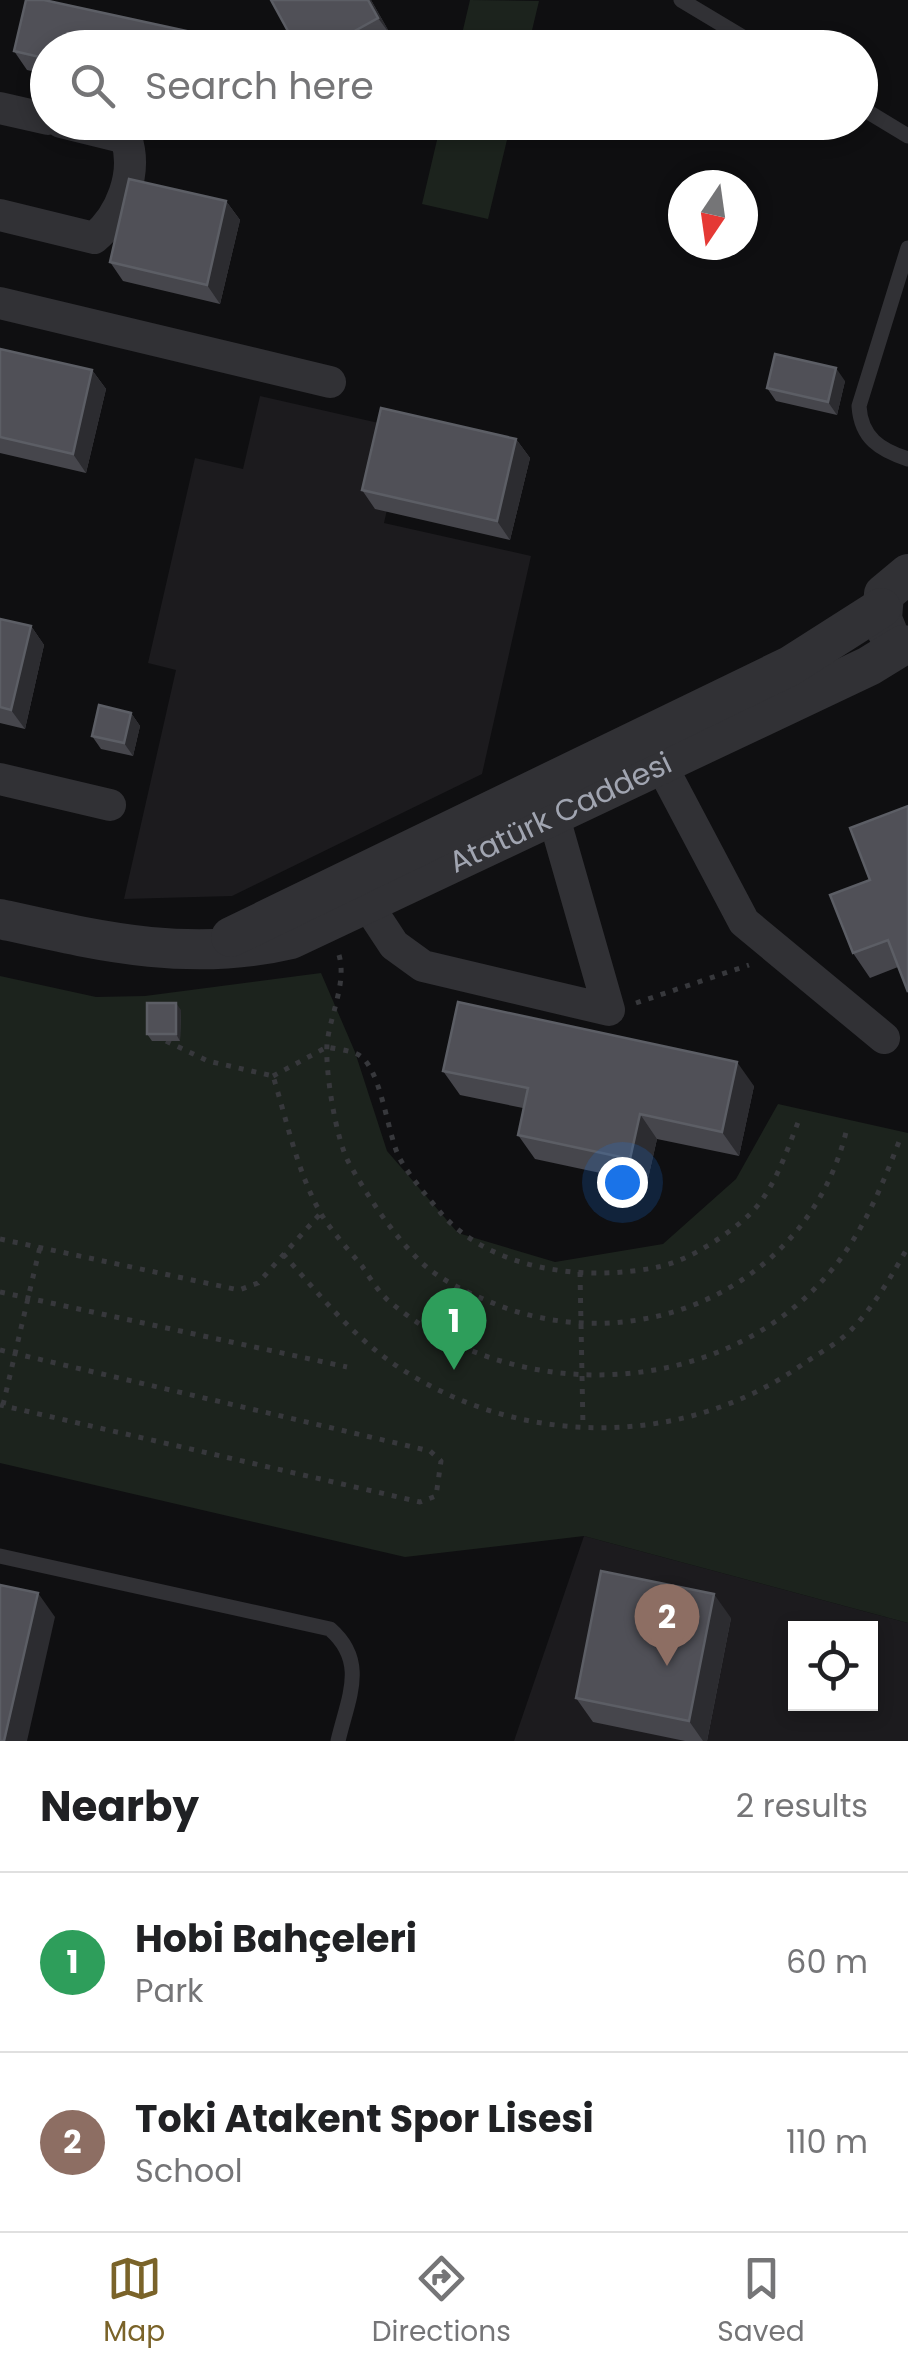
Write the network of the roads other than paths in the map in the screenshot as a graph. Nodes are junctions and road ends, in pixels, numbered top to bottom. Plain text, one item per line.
1 (681, 0) edge
2 (730, 30) edge
3 (0, 108) edge
4 (30, 115) edge
5 (878, 118) edge
6 (908, 136) edge
7 (127, 140) edge
8 (0, 216) edge
9 (908, 248) edge
10 (0, 303) edge
11 (330, 382) dead end
12 (908, 459) edge
13 (908, 574) edge
14 (881, 608) junction
15 (906, 645) edge
16 (654, 749) junction
17 (0, 778) edge
18 (549, 800) junction
19 (110, 805) dead end
20 (367, 904) junction
21 (0, 919) edge
22 (209, 948) junction
23 (884, 1038) dead end
24 (0, 1556) edge
25 (338, 1741) edge

1 - 2 lane
3 - 4 street
5 - 6 lane
7 - 8 street
9 - 12 lane
10 - 11 street
13 - 14 street, Atatürk Caddesi
14 - 15 street
14 - 16 street, Atatürk Caddesi
15 - 16 street, Atatürk Caddesi
16 - 18 street, Atatürk Caddesi
16 - 23 street
17 - 19 street
18 - 20 street, Atatürk Caddesi
18 - 20 street
18 - 22 street, Atatürk Caddesi
20 - 22 street, Atatürk Caddesi
21 - 22 street, Atatürk Caddesi
24 - 25 lane

